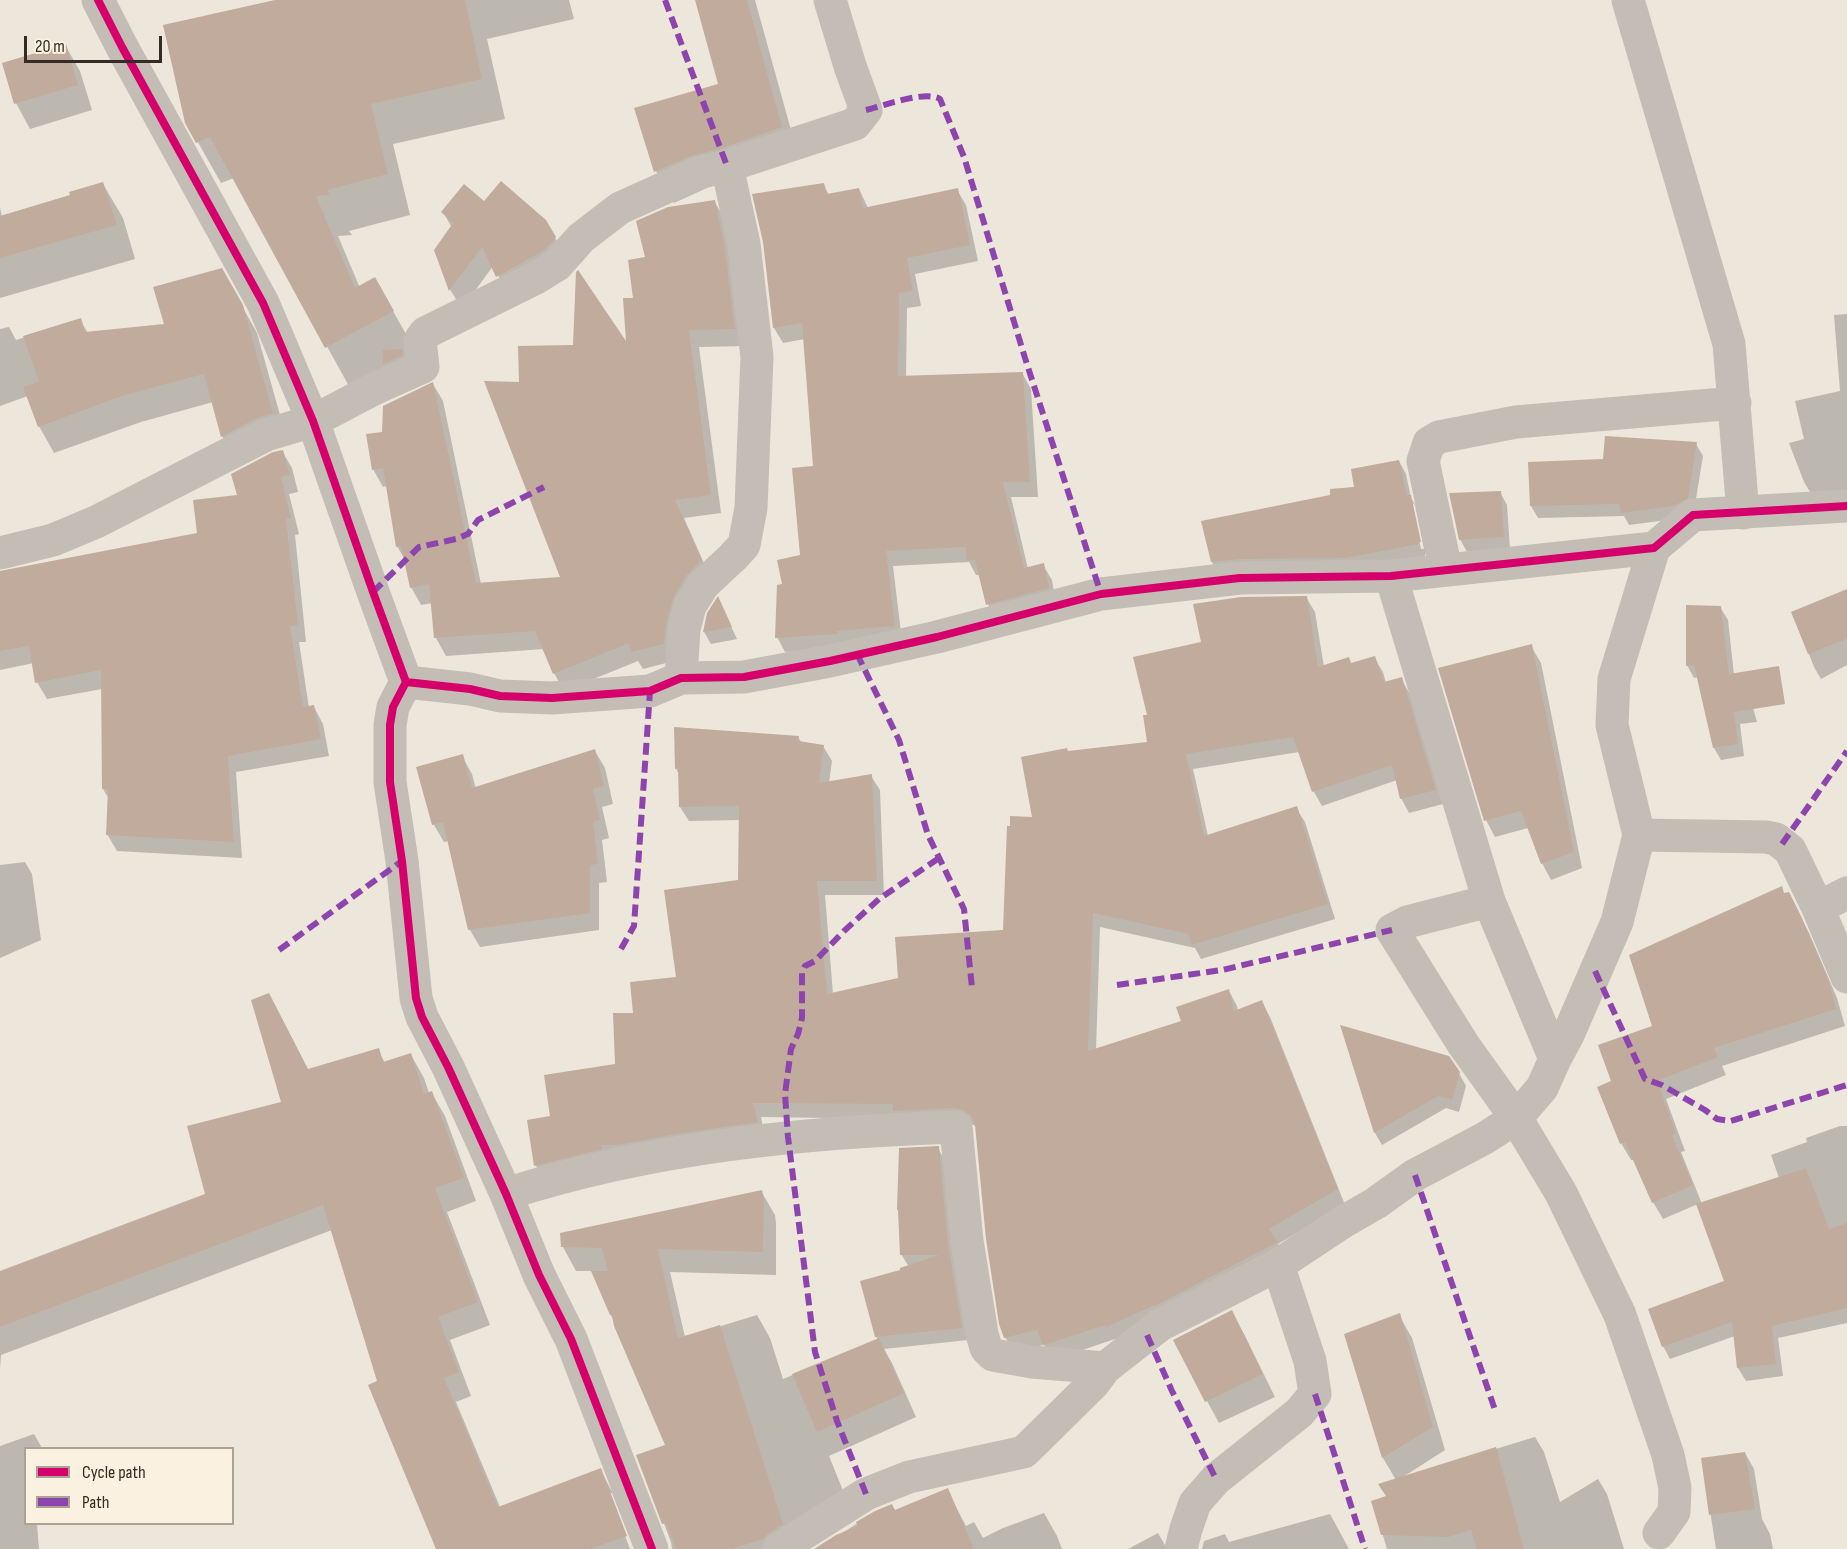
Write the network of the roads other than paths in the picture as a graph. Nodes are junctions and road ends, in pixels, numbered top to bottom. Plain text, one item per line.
1 (98, 0) edge
2 (830, 0) edge
3 (1628, 0) edge
4 (727, 166) junction
5 (1734, 403) junction
6 (313, 421) junction
7 (1847, 506) edge
8 (1743, 513) junction
9 (1654, 548) junction
10 (0, 553) edge
11 (1446, 570) junction
12 (1391, 576) junction
13 (681, 678) junction
14 (406, 682) junction
15 (1639, 834) junction
16 (1847, 893) edge
17 (1490, 901) junction
18 (1818, 908) junction
19 (1847, 977) edge
20 (1555, 1059) junction
21 (1516, 1119) junction
22 (506, 1194) junction
23 (1278, 1265) junction
24 (1105, 1368) junction
25 (1659, 1533) dead end
26 (652, 1549) edge
27 (779, 1549) edge
28 (1181, 1549) edge

1 - 6 street
2 - 4 street
3 - 5 street
4 - 6 street
4 - 13 street
5 - 8 street
5 - 11 street
6 - 10 street
6 - 14 street
7 - 8 street
8 - 9 street
9 - 11 street
9 - 15 street
11 - 12 street
12 - 13 street
12 - 17 street
13 - 14 street
14 - 22 street
15 - 18 street
15 - 20 street
16 - 18 street
17 - 20 street
17 - 21 street
18 - 19 street
20 - 21 street
21 - 23 street
21 - 25 street
22 - 24 street
22 - 26 street
23 - 24 street
23 - 28 street
24 - 27 street

